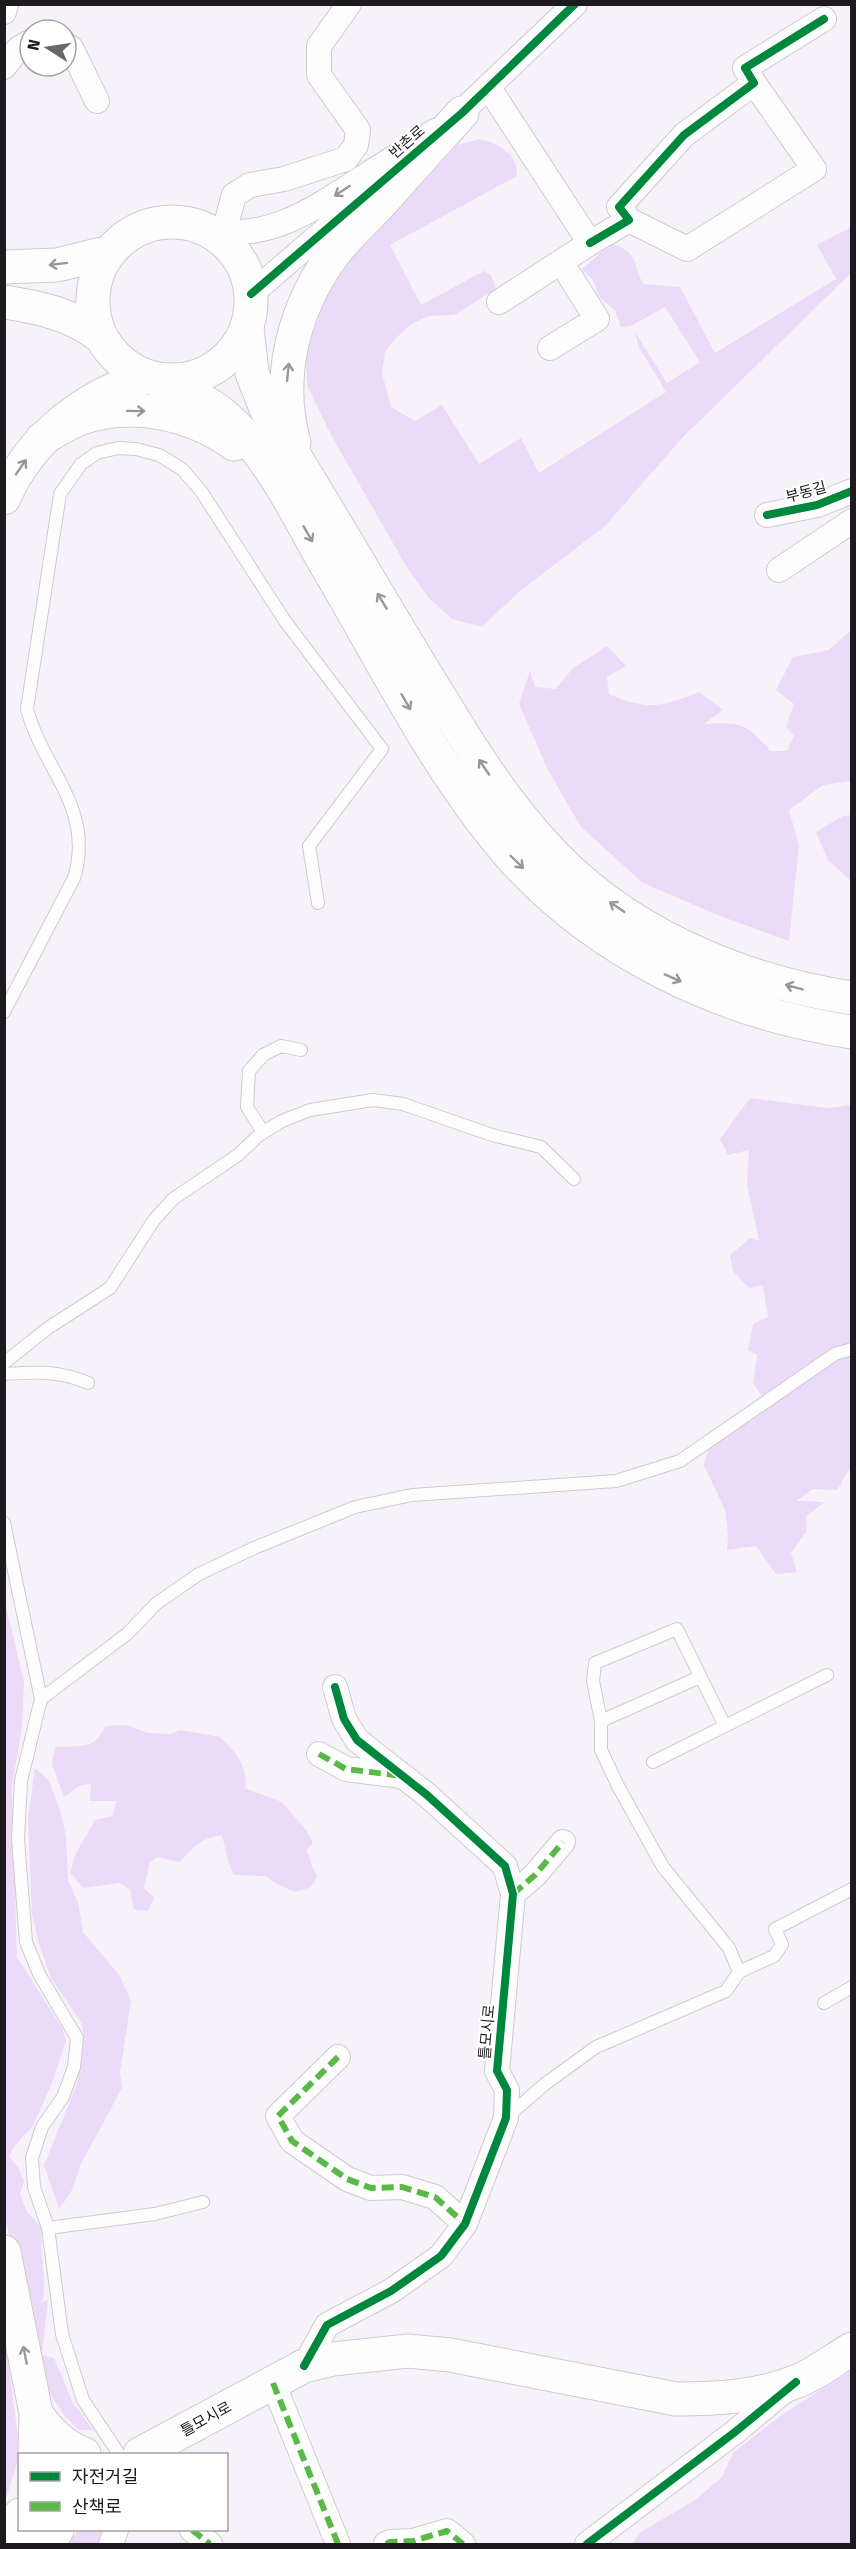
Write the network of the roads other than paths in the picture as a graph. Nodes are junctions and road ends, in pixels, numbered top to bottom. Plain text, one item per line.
1 (6, 4) edge
2 (349, 4) edge
3 (575, 4) edge
4 (4, 12) edge
5 (824, 19) dead end
6 (18, 49) edge
7 (78, 62) edge
8 (4, 67) edge
9 (754, 83) junction
10 (489, 88) junction
11 (97, 101) dead end
12 (462, 113) junction
13 (629, 220) junction
14 (214, 230) junction
15 (590, 243) junction
16 (110, 252) junction
17 (561, 262) junction
18 (4, 267) edge
19 (251, 294) junction
20 (4, 302) edge
21 (499, 302) dead end
22 (247, 328) junction
23 (102, 338) junction
24 (550, 348) dead end
25 (152, 378) junction
26 (42, 440) junction
27 (290, 477) junction
28 (852, 491) edge
29 (4, 498) edge
30 (767, 515) dead end
31 (852, 521) edge
32 (779, 570) dead end
33 (318, 903) dead end
34 (852, 999) edge
35 (4, 1012) edge
36 (852, 1032) edge
37 (301, 1050) dead end
38 (263, 1132) junction
39 (574, 1179) dead end
40 (852, 1349) edge
41 (4, 1363) edge
42 (4, 1374) edge
43 (88, 1383) dead end
44 (4, 1523) edge
45 (827, 1675) dead end
46 (700, 1677) junction
47 (335, 1687) dead end
48 (41, 1699) junction
49 (601, 1721) junction
50 (725, 1726) junction
51 (319, 1754) dead end
52 (653, 1762) dead end
53 (402, 1776) junction
54 (562, 1842) dead end
55 (852, 1889) edge
56 (513, 1894) junction
57 (739, 1972) junction
58 (852, 1987) edge
59 (824, 2003) dead end
60 (338, 2057) dead end
61 (506, 2118) junction
62 (203, 2202) dead end
63 (465, 2224) junction
64 (48, 2228) junction
65 (4, 2252) edge
66 (852, 2349) edge
67 (304, 2366) junction
68 (795, 2382) junction
69 (273, 2383) junction
70 (36, 2413) junction
71 (35, 2453) edge
72 (82, 2453) edge
73 (118, 2453) edge
74 (142, 2453) edge
75 (623, 2517) junction
76 (56, 2531) edge
77 (194, 2531) edge
78 (48, 2544) edge
79 (210, 2544) edge
80 (338, 2544) edge
81 (386, 2544) edge
82 (463, 2544) edge
83 (587, 2544) edge
84 (606, 2544) edge

1 - 4 street
2 - 14 street
3 - 10 street, 반촌로
5 - 9 street
6 - 8 street
7 - 11 street
9 - 13 street
9 - 13 street
10 - 12 street, 반촌로
10 - 15 street
12 -> 14 street, 반촌로
12 - 19 street, 반촌로
27 -> 12 main road
13 - 15 street
14 - 16 main road, 반촌로
14 - 19 main road, 반촌로
15 - 17 street
16 -> 18 main road, 반촌로
16 - 23 main road, 반촌로
17 - 21 street
17 - 24 street
19 - 22 main road, 반촌로
20 - 23 main road, 반촌로
22 - 25 main road, 반촌로
22 - 27 main road
23 - 25 main road, 반촌로
25 - 26 main road
25 - 27 main road
26 -> 27 main road
29 -> 26 main road
34 -> 27 main road
27 -> 36 main road
28 - 30 street, 부동길
31 - 32 street
33 - 35 lane
37 - 38 lane
38 - 39 lane
38 - 41 lane
40 - 48 lane
42 - 43 lane
44 - 48 lane
45 - 50 lane
46 - 49 lane
46 - 49 lane
46 - 50 lane
47 - 53 street, 틀모시로
48 - 64 lane
49 - 57 lane
50 - 52 lane
51 - 53 street
53 - 56 street, 틀모시로
54 - 56 street
55 - 57 lane
56 - 61 street, 틀모시로
57 - 61 lane
58 - 59 lane
60 - 63 street
61 - 63 street, 틀모시로
62 - 64 lane
63 - 67 street, 틀모시로
64 - 73 lane
70 -> 65 main road
66 - 68 main road, 틀모시로
67 - 68 main road, 틀모시로
67 - 69 main road, 틀모시로
68 - 75 street
69 - 74 main road, 틀모시로
69 - 80 street
70 - 71 main road
70 - 72 main road
75 - 83 street
75 - 84 lane
76 - 78 main road
77 - 79 street
81 - 82 street

